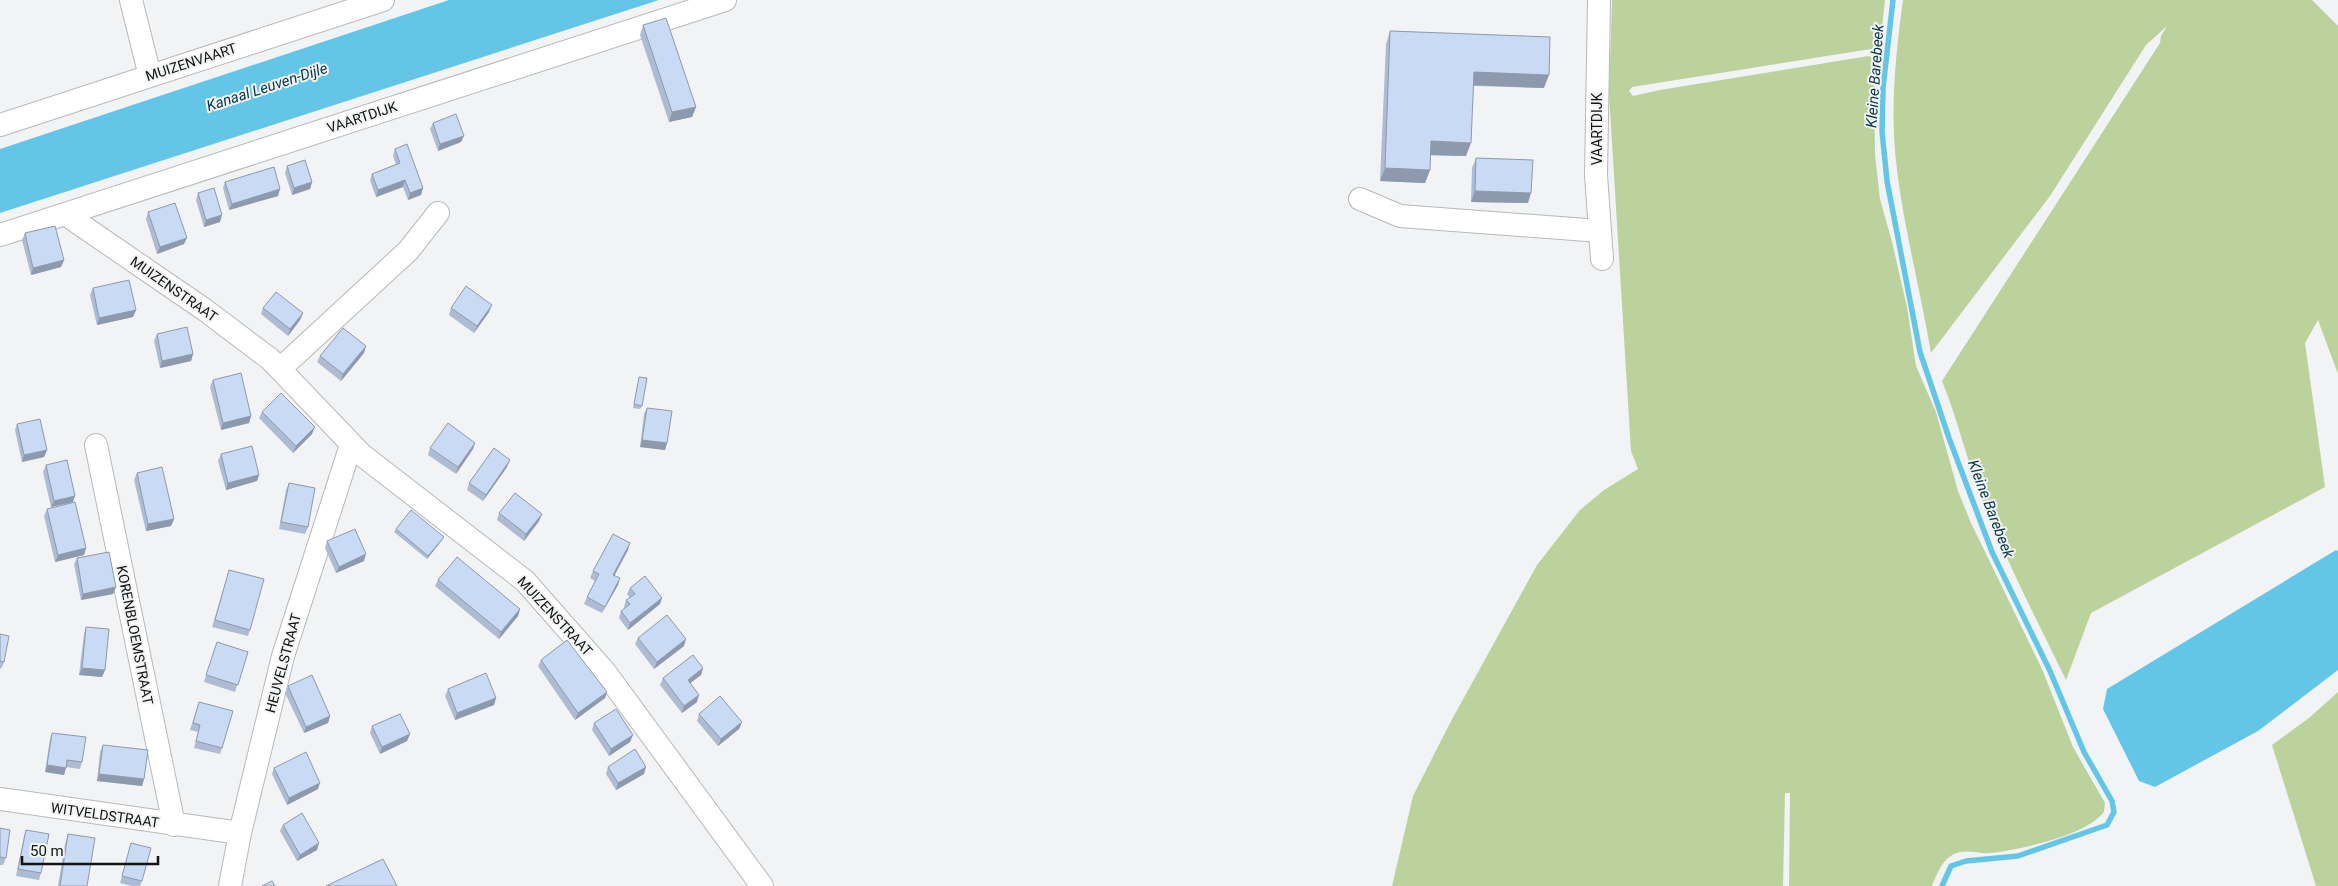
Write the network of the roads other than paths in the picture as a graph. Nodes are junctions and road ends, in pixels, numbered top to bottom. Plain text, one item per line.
1 (131, 0) edge
2 (383, 0) edge
3 (725, 0) edge
4 (1599, 0) edge
5 (150, 76) junction
6 (0, 125) edge
7 (1360, 199) dead end
8 (438, 213) dead end
9 (65, 214) junction
10 (1600, 231) junction
11 (0, 235) edge
12 (1602, 259) dead end
13 (281, 368) junction
14 (96, 445) dead end
15 (351, 445) junction
16 (0, 799) edge
17 (174, 825) junction
18 (240, 833) junction
19 (230, 886) edge
20 (762, 886) edge

1 - 5 street
2 - 5 street, MUIZENVAART
3 - 9 street, VAARTDIJK
4 - 10 street, VAARTDIJK
5 - 6 street, MUIZENVAART
7 - 10 street
8 - 13 street
9 - 11 street, VAARTDIJK
9 - 13 street, MUIZENSTRAAT
10 - 12 street, VAARTDIJK
13 - 15 street, MUIZENSTRAAT
14 - 17 street, KORENBLOEMSTRAAT
15 - 18 street, HEUVELSTRAAT
15 - 20 street, MUIZENSTRAAT
16 - 17 street, WITVELDSTRAAT
17 - 18 street, WITVELDSTRAAT
18 - 19 street, HEUVELSTRAAT

